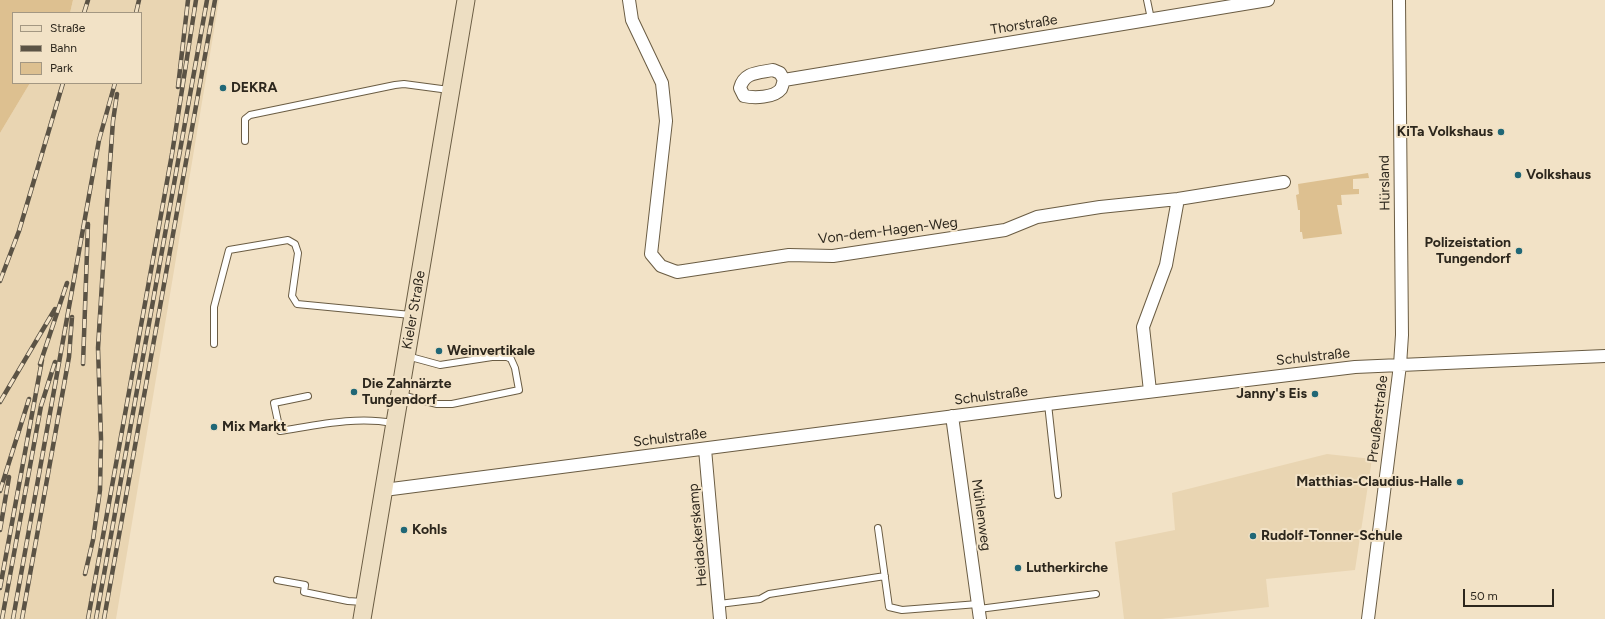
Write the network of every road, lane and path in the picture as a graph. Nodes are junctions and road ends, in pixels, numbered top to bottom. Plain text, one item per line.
1 (466, 0) edge
2 (629, 0) edge
3 (1147, 0) edge
4 (1268, 0) edge
5 (1399, 0) edge
6 (1151, 19) junction
7 (784, 80) dead end
8 (451, 91) junction
9 (245, 141) dead end
10 (1284, 182) dead end
11 (1178, 200) junction
12 (413, 315) junction
13 (214, 344) dead end
14 (406, 356) junction
15 (1605, 356) edge
16 (1400, 365) junction
17 (1150, 391) junction
18 (400, 395) junction
19 (308, 396) dead end
20 (1048, 404) junction
21 (952, 416) junction
22 (395, 423) junction
23 (705, 449) junction
24 (384, 490) junction
25 (1058, 495) dead end
26 (878, 528) dead end
27 (885, 576) junction
28 (277, 580) dead end
29 (1096, 594) dead end
30 (365, 602) junction
31 (719, 604) junction
32 (979, 610) edge
33 (362, 619) edge
34 (720, 619) edge
35 (1368, 619) edge

1 - 8 main road, Kieler Straße
2 - 11 street, Von-dem-Hagen-Weg
3 - 6 lane
4 - 6 street, Thorstraße
5 - 16 street, Hürsland
6 - 7 street, Thorstraße
8 - 9 lane
8 - 12 main road, Kieler Straße
10 - 11 street, Von-dem-Hagen-Weg
11 - 17 street
12 - 13 lane
12 - 14 main road, Kieler Straße
14 - 18 main road, Kieler Straße
14 - 18 lane
15 - 16 street, Schulstraße
16 - 17 street, Schulstraße
16 - 35 street, Preußerstraße
17 - 20 street, Schulstraße
18 - 22 main road, Kieler Straße
19 - 22 lane
20 - 21 street, Schulstraße
20 - 25 lane
21 - 23 street, Schulstraße
21 - 32 street, Mühlenweg
22 - 24 main road, Kieler Straße
23 - 24 street, Schulstraße
23 - 31 street, Heidackerskamp
24 - 30 main road, Kieler Straße
26 - 27 lane
27 - 31 lane
27 - 32 lane
28 - 30 lane
29 - 32 lane
30 - 33 main road, Kieler Straße
31 - 34 street, Heidackerskamp

